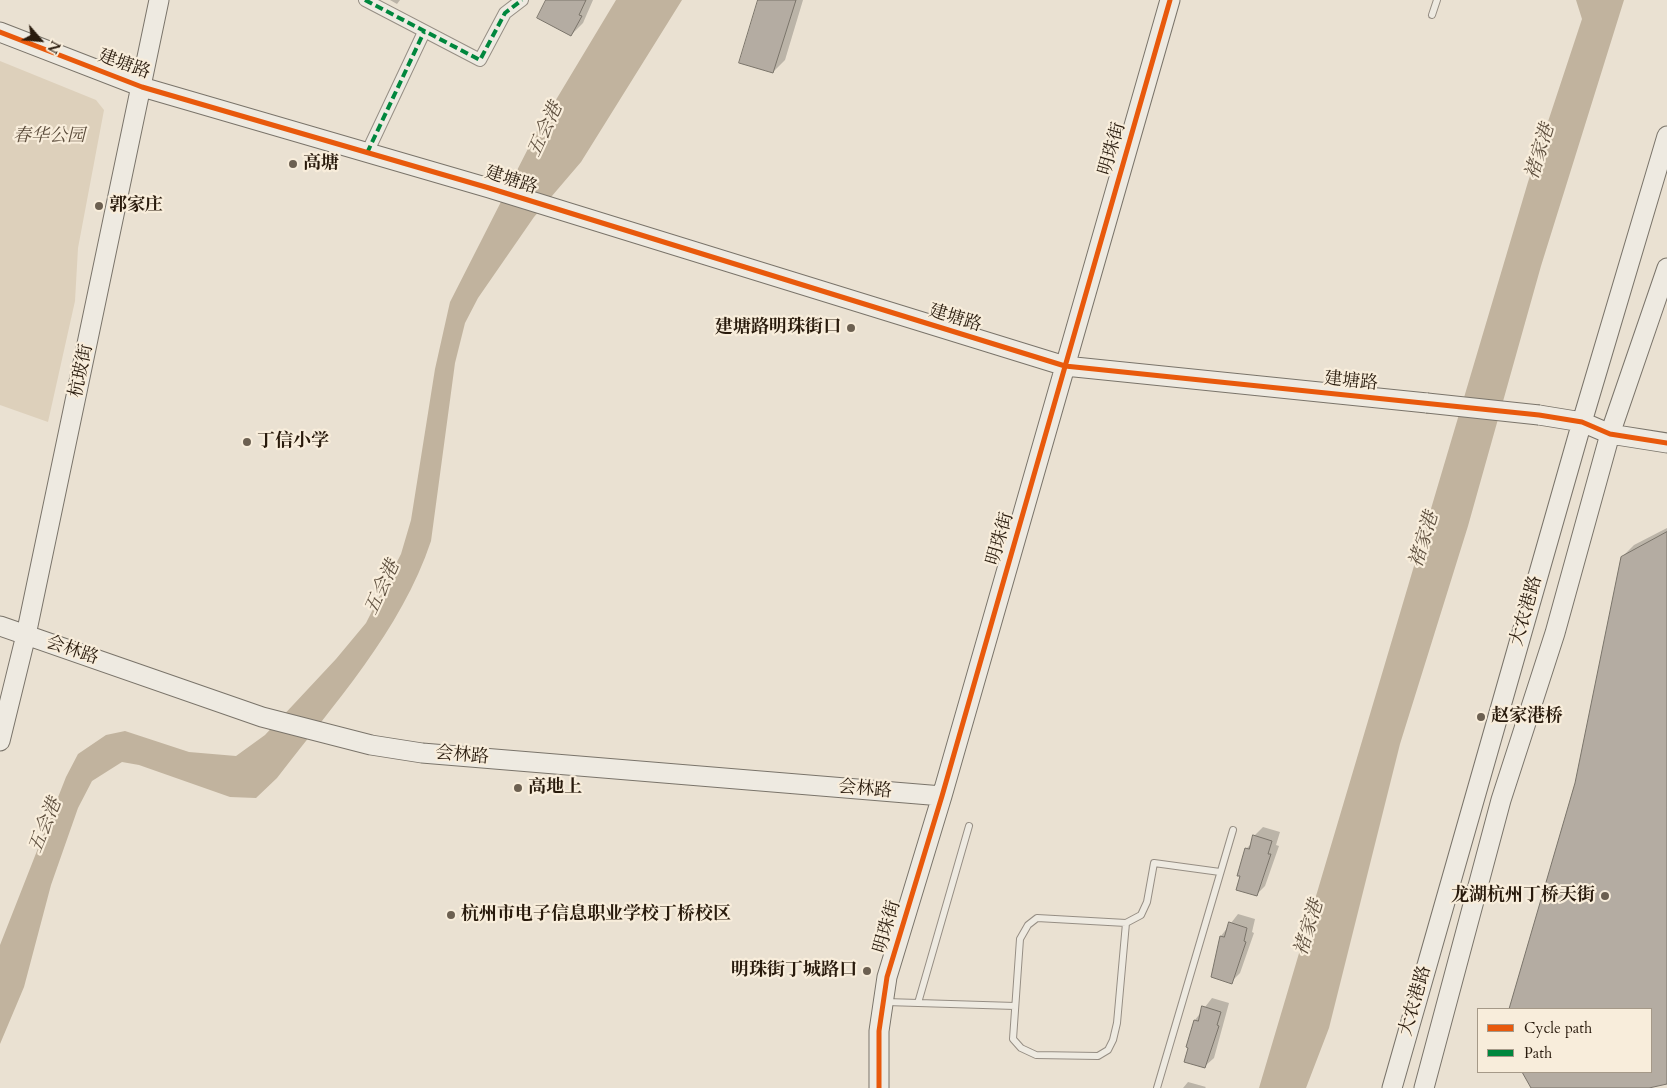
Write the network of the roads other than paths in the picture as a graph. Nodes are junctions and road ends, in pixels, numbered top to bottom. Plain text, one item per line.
1 (159, 0) edge
2 (365, 0) edge
3 (522, 0) edge
4 (1170, 0) edge
5 (1437, 0) edge
6 (1432, 15) dead end
7 (0, 32) edge
8 (424, 32) junction
9 (142, 87) junction
10 (1667, 136) edge
11 (366, 153) junction
12 (1667, 268) edge
13 (1064, 366) junction
14 (1582, 422) junction
15 (1610, 434) junction
16 (1667, 443) edge
17 (0, 626) edge
18 (26, 635) junction
19 (0, 741) edge
20 (942, 796) junction
21 (969, 826) dead end
22 (1233, 830) dead end
23 (1220, 872) junction
24 (1126, 923) junction
25 (884, 1002) junction
26 (918, 1003) junction
27 (1015, 1006) junction
28 (879, 1088) edge
29 (1157, 1088) edge
30 (1392, 1088) edge
31 (1424, 1088) edge

1 - 9 street, 杭玻街
2 - 8 street
3 - 8 street
4 - 13 street, 明珠街
5 - 6 lane
7 - 9 street, 建塘路
8 - 11 street
9 - 11 street, 建塘路
9 - 18 street, 杭玻街
10 - 14 street, 大农港路
11 - 13 street, 建塘路
12 - 15 street, 大农港路
13 - 14 street, 建塘路, bridge
13 - 20 street, 明珠街
14 - 15 street, 建塘路
14 - 30 street, 大农港路
15 - 16 street, 建塘路
15 - 31 street, 大农港路
17 - 18 street, 会林路
18 - 19 street, 杭玻街
18 - 20 street, 会林路
20 - 25 street, 明珠街
21 - 26 lane
22 - 23 lane
23 - 24 lane
23 - 29 lane
24 - 27 lane
24 - 27 lane
25 - 26 lane
25 - 28 street, 明珠街
26 - 27 lane

